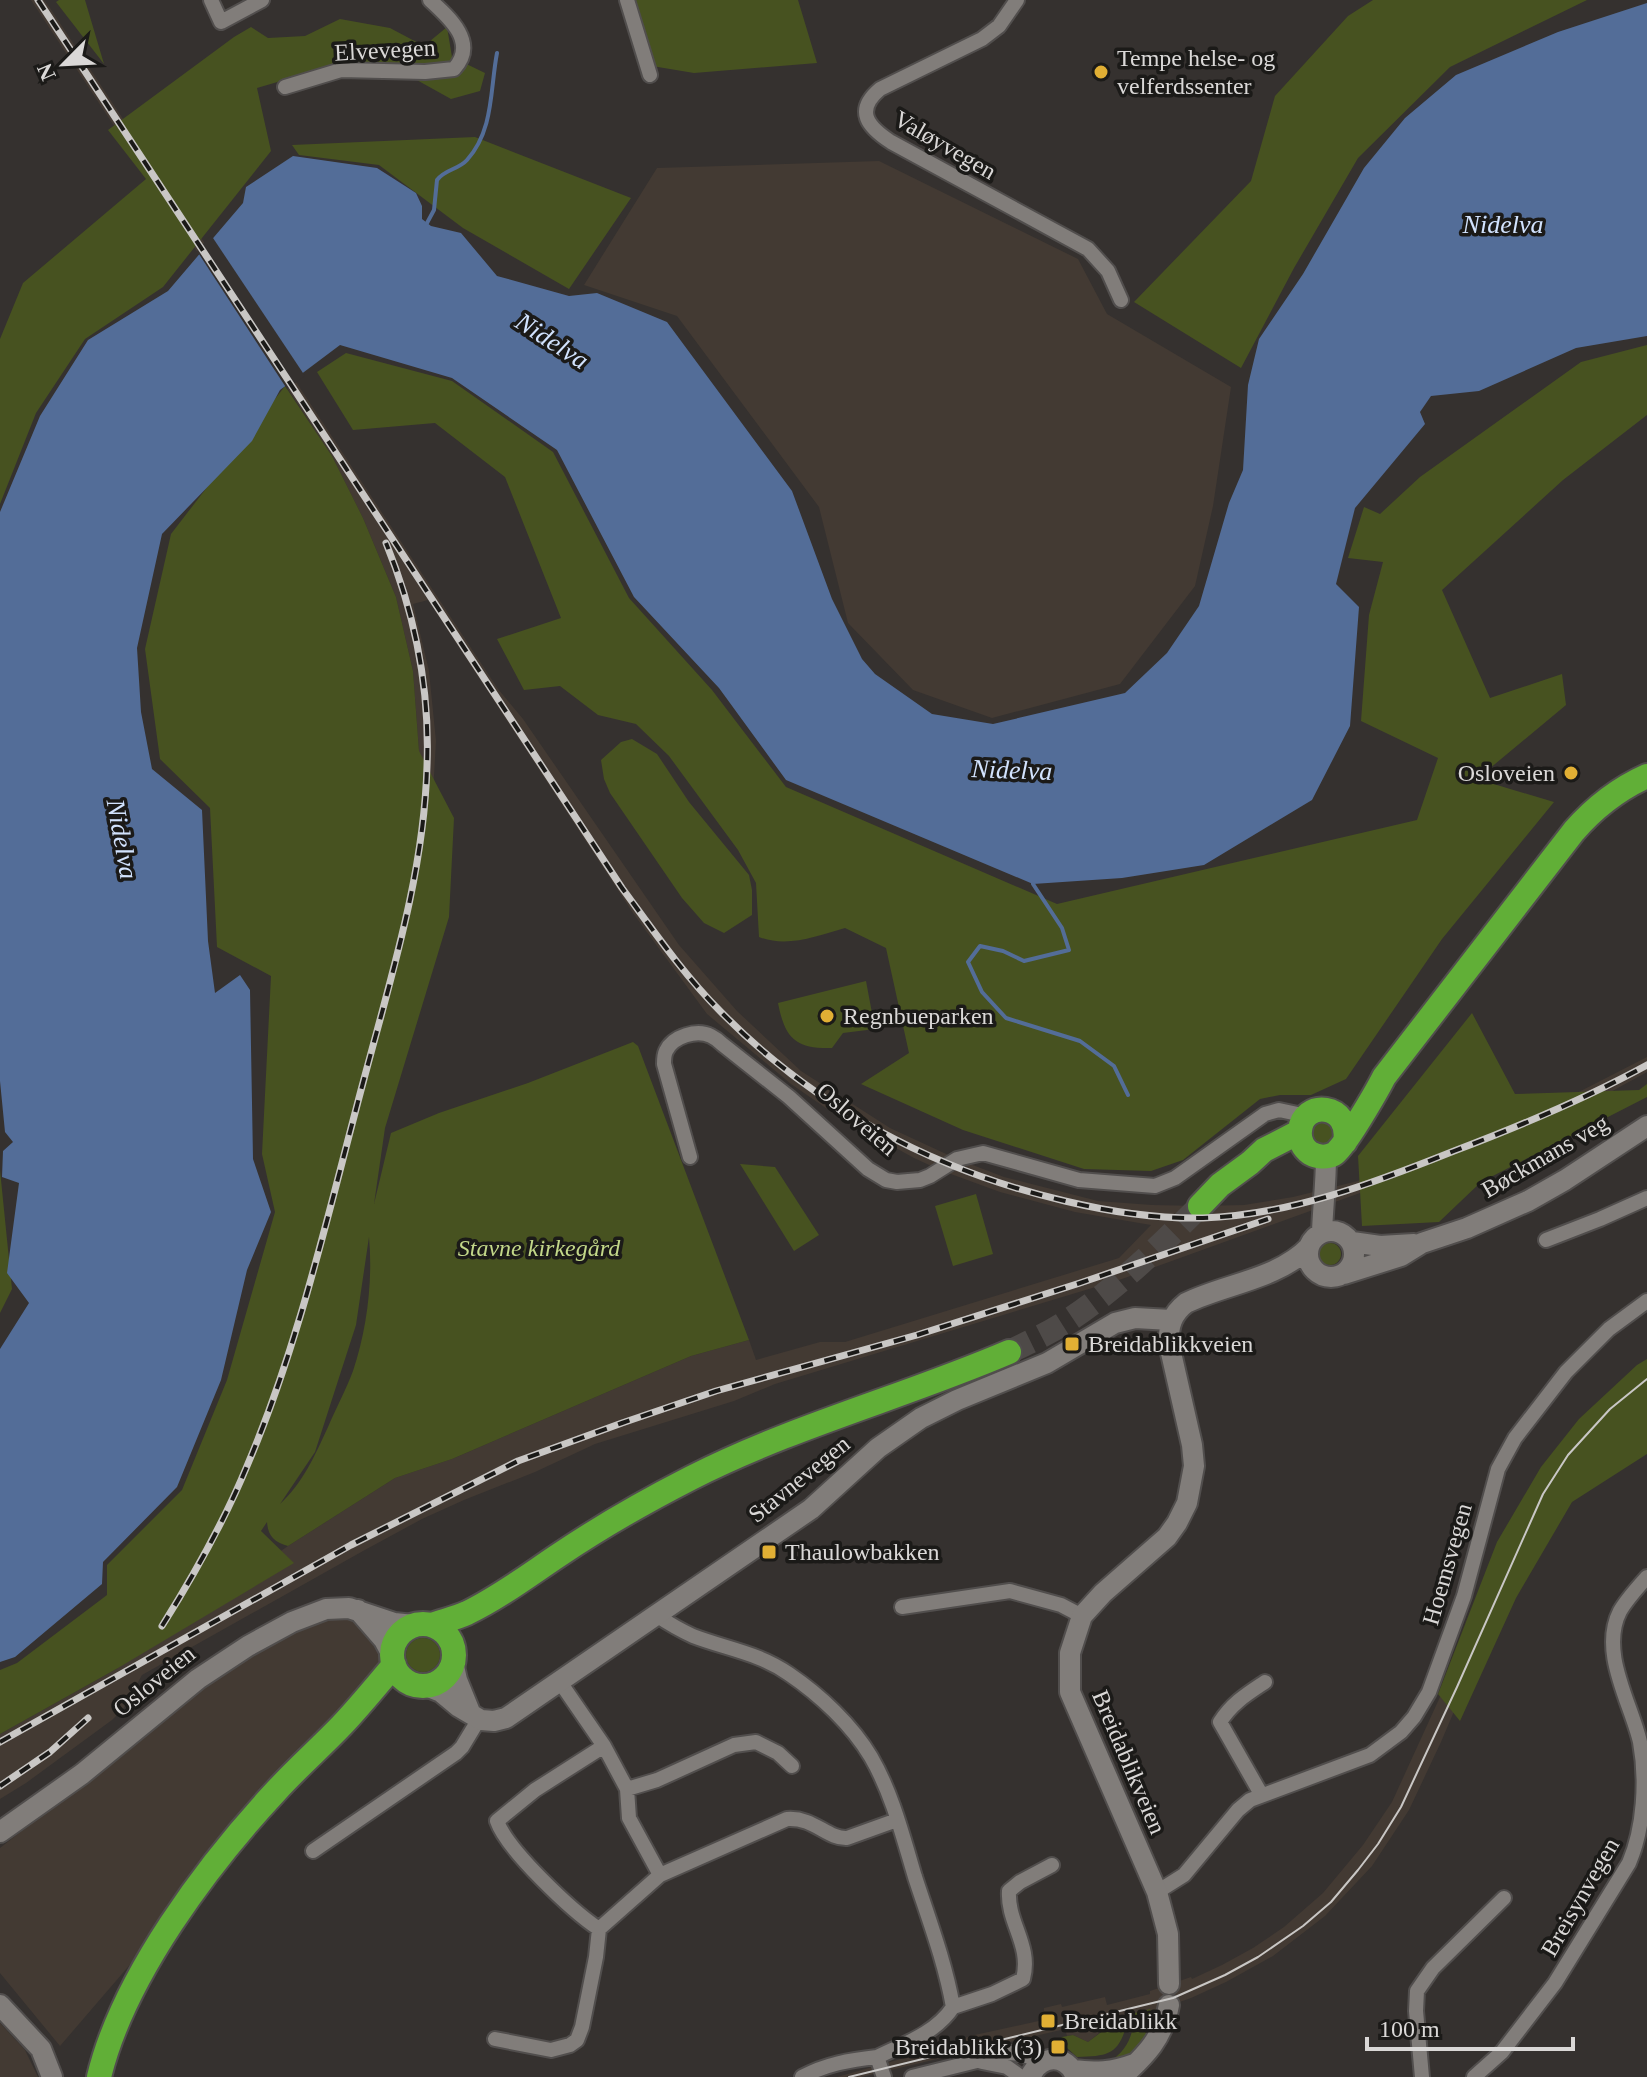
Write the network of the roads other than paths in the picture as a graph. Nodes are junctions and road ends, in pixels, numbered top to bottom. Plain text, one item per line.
1 (211, 0) edge
2 (262, 0) edge
3 (430, 0) edge
4 (627, 0) edge
5 (1017, 0) edge
6 (650, 75) dead end
7 (285, 87) dead end
8 (1121, 300) dead end
9 (1647, 776) edge
10 (1384, 1077) junction
11 (1312, 1119) junction
12 (1647, 1126) edge
13 (1328, 1151) junction
14 (690, 1157) dead end
15 (1250, 1163) junction
16 (1647, 1198) edge
17 (1200, 1206) tunnel mouth
18 (1330, 1238) junction
19 (1546, 1240) dead end
20 (1422, 1243) junction
21 (1319, 1274) junction
22 (1344, 1274) junction
23 (1257, 1277) junction
24 (1647, 1301) edge
25 (1171, 1320) junction
26 (1009, 1352) tunnel mouth
27 (1647, 1577) edge
28 (519, 1584) junction
29 (902, 1607) dead end
30 (358, 1610) junction
31 (656, 1615) junction
32 (1082, 1616) junction
33 (423, 1625) junction
34 (454, 1657) junction
35 (393, 1660) junction
36 (560, 1682) junction
37 (1265, 1682) dead end
38 (421, 1685) junction
39 (474, 1716) junction
40 (342, 1725) junction
41 (604, 1746) junction
42 (792, 1766) dead end
43 (627, 1789) junction
44 (1261, 1794) junction
45 (897, 1820) junction
46 (0, 1832) edge
47 (313, 1851) dead end
48 (1052, 1865) dead end
49 (660, 1875) junction
50 (1157, 1892) junction
51 (1504, 1898) dead end
52 (599, 1929) junction
53 (1169, 1984) dead end
54 (0, 2005) edge
55 (1169, 2005) dead end
56 (953, 2007) junction
57 (495, 2039) dead end
58 (877, 2057) junction
59 (977, 2062) junction
60 (1037, 2069) edge
61 (1130, 2070) edge
62 (1075, 2073) edge
63 (52, 2077) edge
64 (99, 2077) edge
65 (802, 2077) edge
66 (884, 2077) edge
67 (912, 2077) edge
68 (1021, 2077) edge
69 (1422, 2077) edge
70 (1474, 2077) edge

1 - 2 street
3 - 7 street, Elvevegen
4 - 6 street
5 - 8 street, Valøyvegen
9 - 10 highway
10 - 11 highway
10 - 13 highway
11 - 13 highway
11 - 13 highway
11 - 14 street, Osloveien
11 - 15 highway
12 - 20 street, Bøckmans veg
13 - 15 highway
13 - 18 street
15 - 17 highway
16 - 19 street
18 - 20 street, Bøckmans veg
18 - 21 street
18 - 22 street
18 - 23 street
20 - 22 street, Bøckmans veg
21 - 22 street
21 - 23 street
23 - 25 street
24 - 44 street, Hoemsvegen
25 - 31 street, Stavnevegen
25 - 32 street, Breidablikveien
26 - 28 highway
27 - 70 street, Breisynvegen
28 - 33 highway
28 - 34 highway
29 - 32 street
30 - 33 street, Osloveien
30 - 35 street
30 - 46 street, Osloveien
31 - 36 street, Stavnevegen
31 - 45 street
32 - 50 street, Breidablikveien
33 - 34 highway
33 - 35 highway
34 - 38 highway
34 - 39 street
35 - 38 highway
35 - 40 highway
36 - 39 street, Stavnevegen
36 - 41 street
37 - 44 street
38 - 39 street
38 - 40 highway
39 - 47 street
40 - 64 highway
41 - 43 street
41 - 52 street
42 - 43 street
43 - 49 street
44 - 50 street, Hoemsvegen
45 - 49 street
45 - 56 street
48 - 56 street
49 - 52 street
50 - 53 street, Breidablikveien
51 - 69 street
52 - 57 street
54 - 63 street
55 - 61 street
56 - 58 street
58 - 65 street
58 - 66 street
59 - 60 street
59 - 67 street
59 - 68 street
60 - 62 street
61 - 62 street

